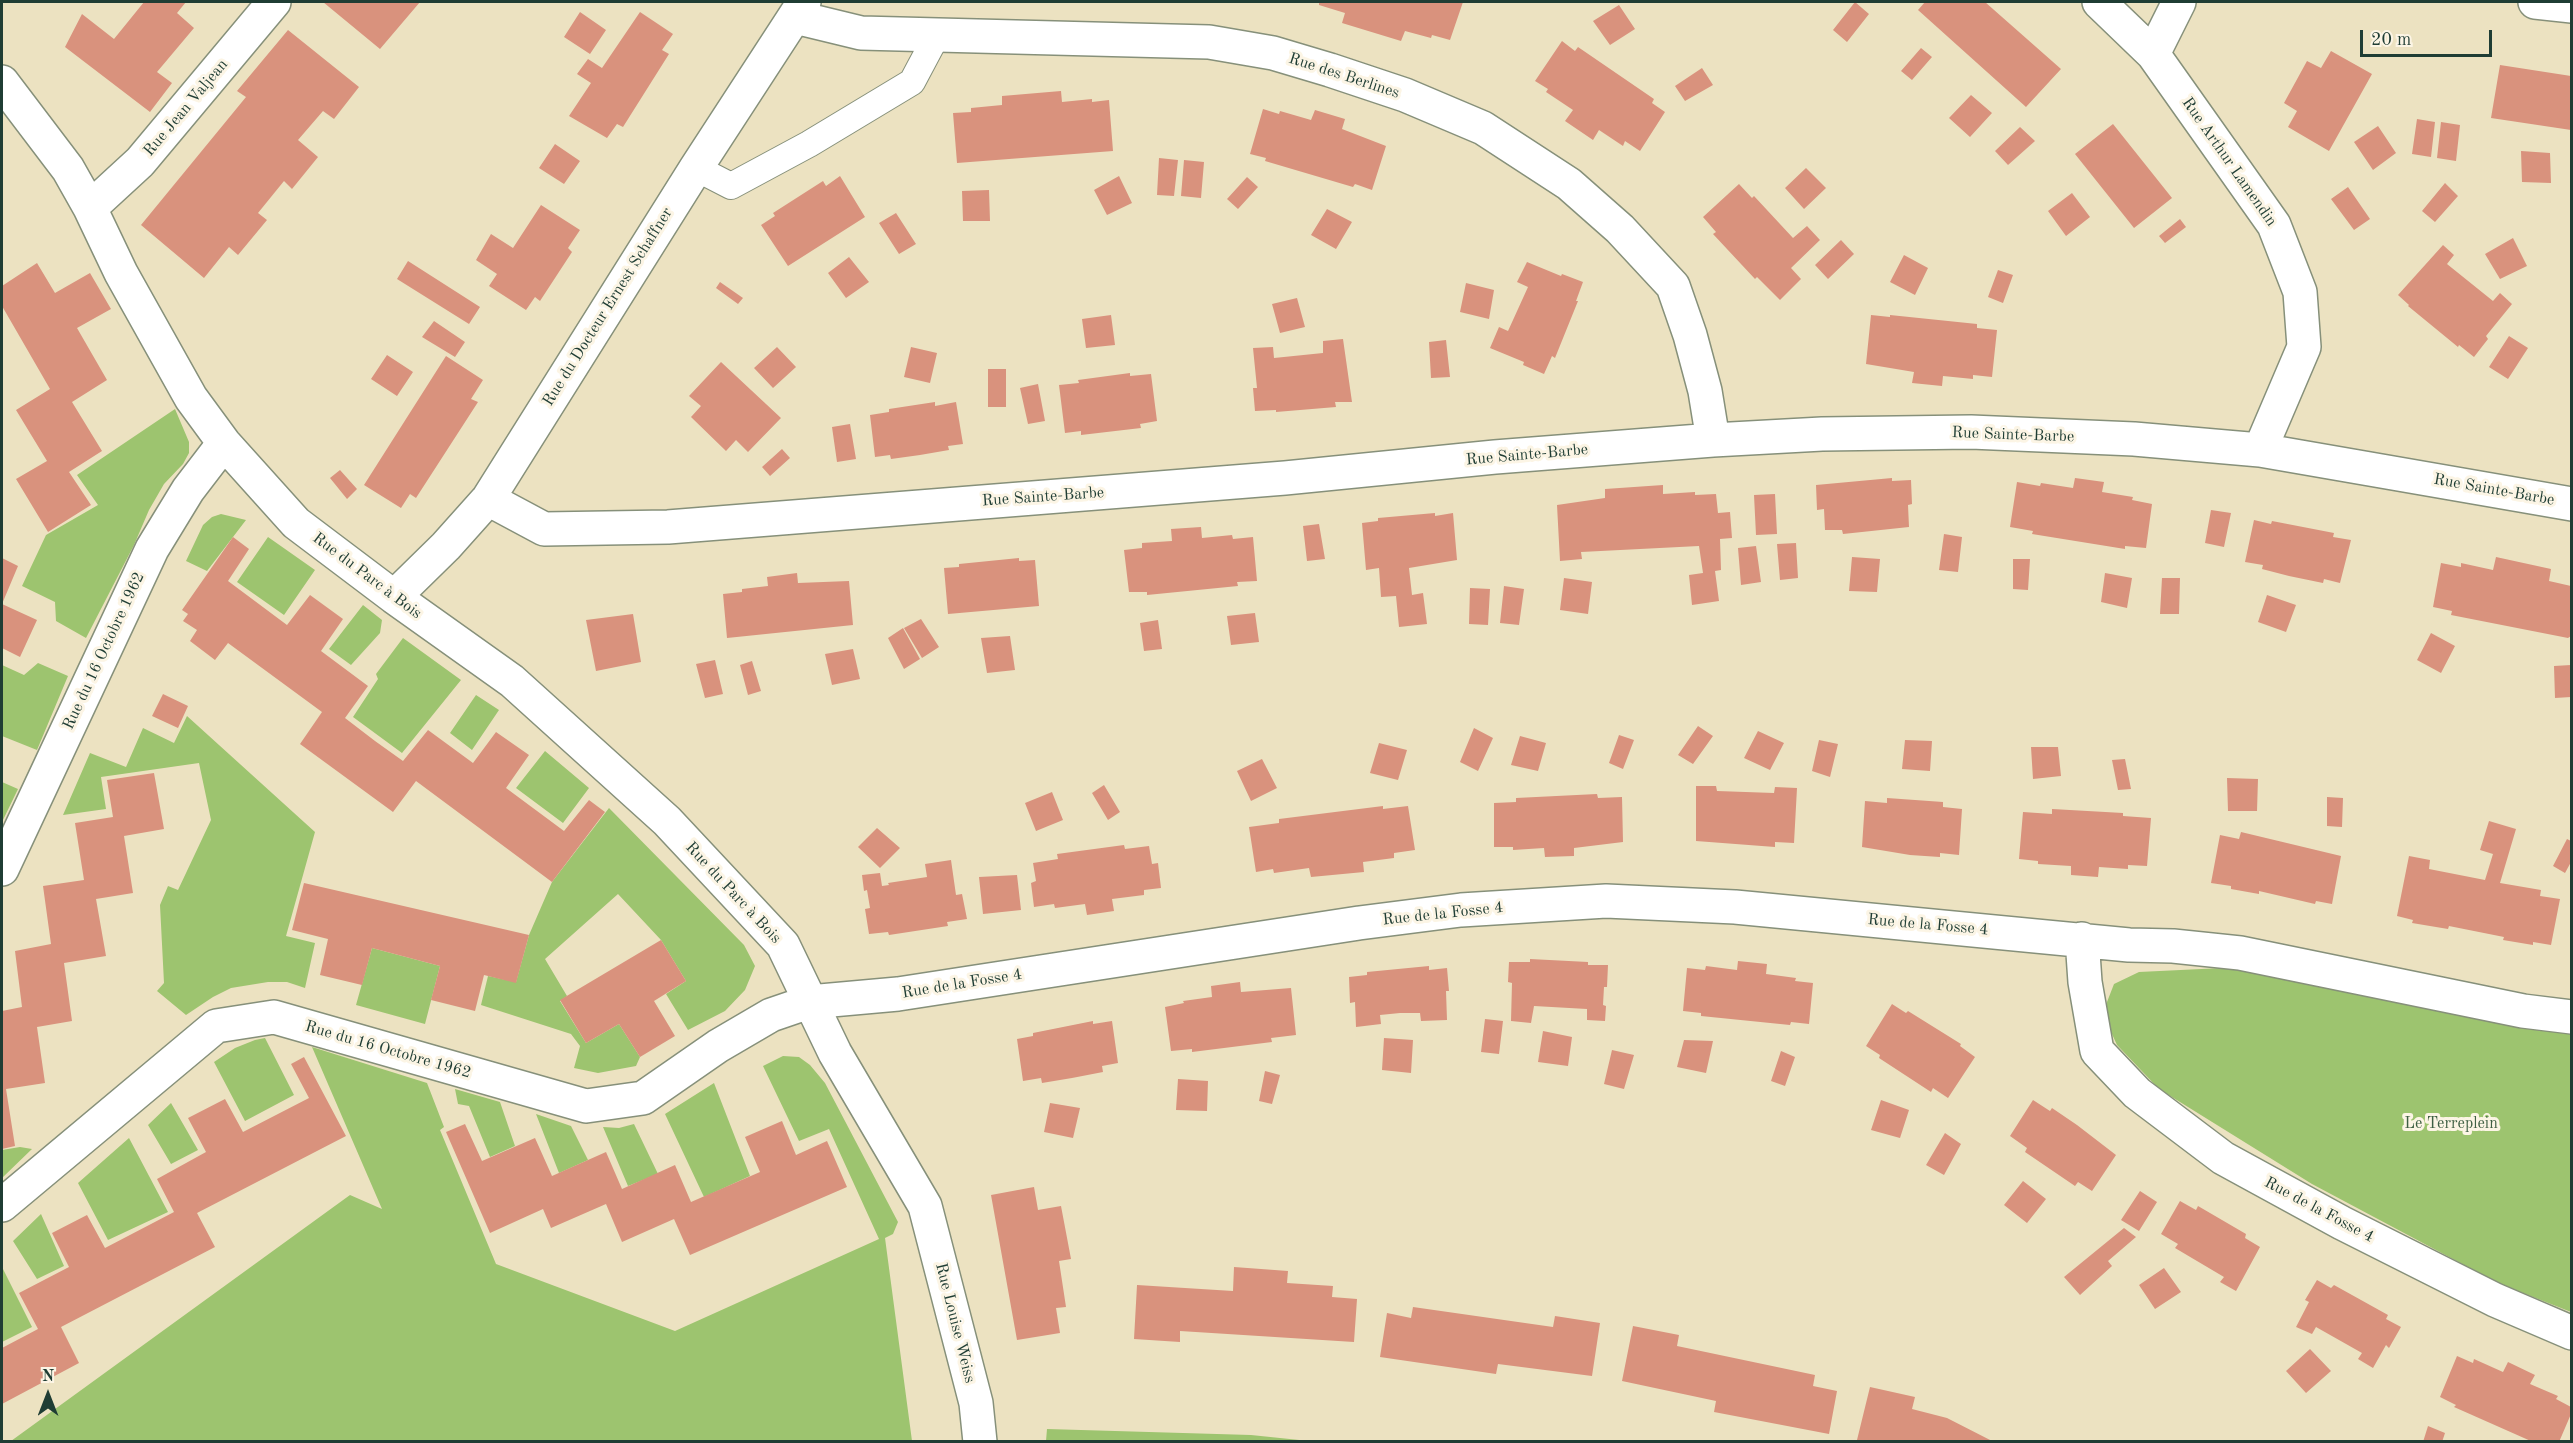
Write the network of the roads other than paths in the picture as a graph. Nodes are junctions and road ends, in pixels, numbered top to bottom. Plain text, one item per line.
1 (274, 2) edge
2 (2099, 2) edge
3 (2179, 2) edge
4 (2535, 2) edge
5 (2571, 6) edge
6 (799, 9) edge
7 (937, 34) junction
8 (2153, 54) junction
9 (2, 82) edge
10 (696, 168) junction
11 (90, 208) junction
12 (1713, 440) junction
13 (224, 443) junction
14 (2260, 450) junction
15 (488, 499) junction
16 (2571, 504) edge
17 (394, 597) junction
18 (2, 869) edge
19 (2082, 939) junction
20 (809, 1002) junction
21 (2571, 1017) edge
22 (2, 1205) edge
23 (925, 1206) joint
24 (2571, 1333) edge
25 (980, 1442) edge

1 - 11 street, Rue Jean Valjean
2 - 8 street, Rue Arthur Lamendin
3 - 8 street
4 - 5 street
6 - 7 street, Rue des Berlines
6 - 10 street, Rue du Docteur Ernest Schaffner
7 - 10 lane
7 - 12 street, Rue des Berlines
8 - 14 street, Rue Arthur Lamendin
9 - 11 street, Rue du Parc à Bois
10 - 15 street, Rue du Docteur Ernest Schaffner
11 - 13 street, Rue du Parc à Bois
12 - 14 street, Rue Sainte-Barbe
12 - 15 street, Rue Sainte-Barbe
13 - 17 street, Rue du Parc à Bois
13 - 18 street, Rue du 16 Octobre 1962
14 - 16 street, Rue Sainte-Barbe
15 - 17 street, Rue du Docteur Ernest Schaffner
17 - 20 street, Rue du Parc à Bois
19 - 20 street, Rue de la Fosse 4
19 - 21 street, Rue de la Fosse 4
19 - 24 street, Rue de la Fosse 4
20 - 22 street, Rue du 16 Octobre 1962
20 - 23 street, Rue du Parc à Bois
23 - 25 street, Rue Louise Weiss

